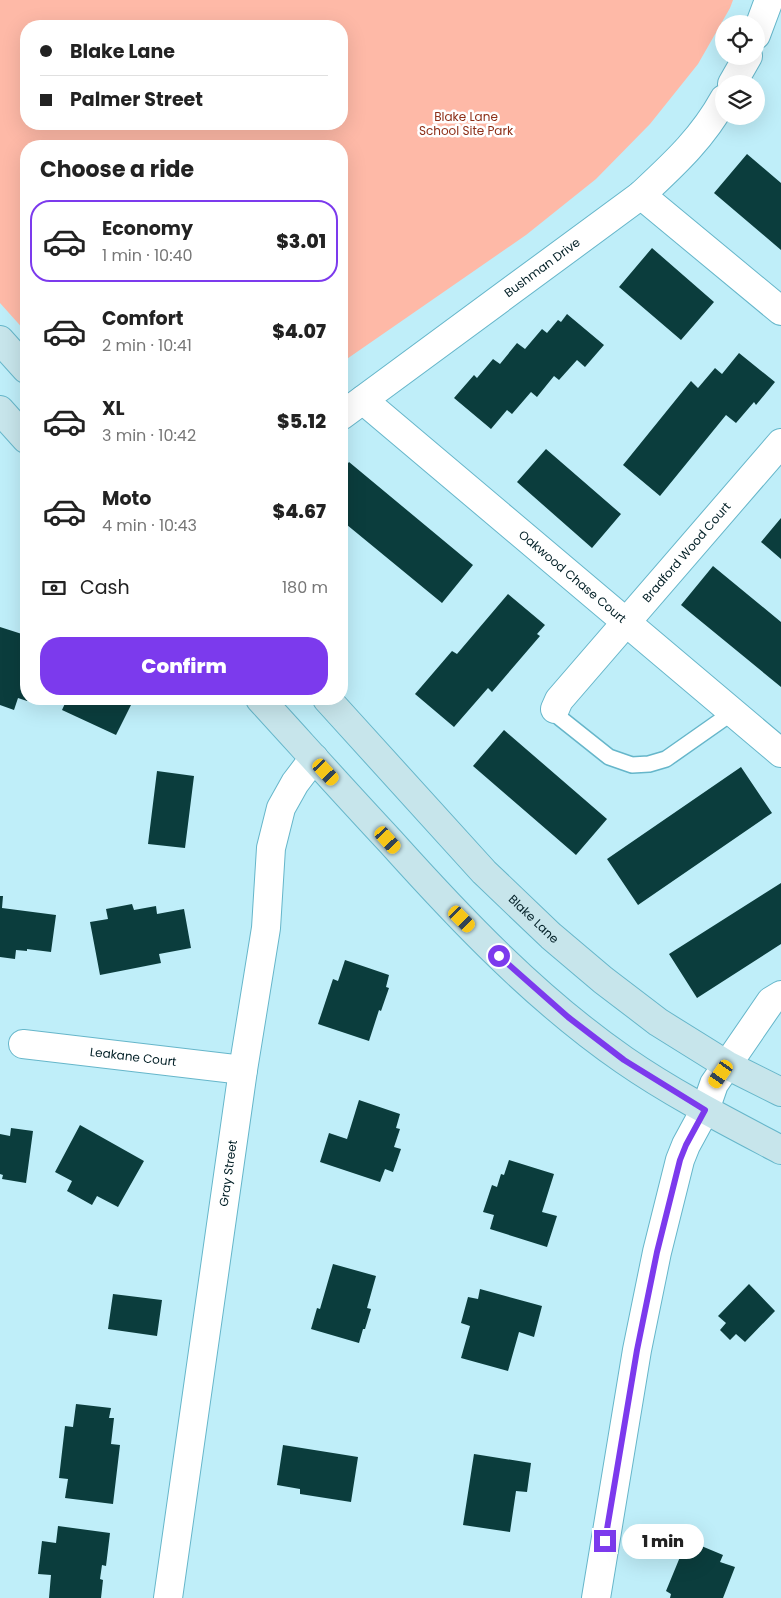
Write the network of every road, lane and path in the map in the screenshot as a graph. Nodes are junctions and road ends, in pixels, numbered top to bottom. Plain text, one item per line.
1 (769, 0) edge
2 (763, 15) edge
3 (715, 114) edge
4 (641, 195) junction
5 (781, 311) edge
6 (0, 340) edge
7 (20, 362) edge
8 (363, 400) junction
9 (0, 410) edge
10 (348, 411) edge
11 (20, 432) edge
12 (781, 443) edge
13 (626, 622) junction
14 (265, 705) edge
15 (332, 705) edge
16 (555, 709) joint
17 (732, 712) junction
18 (781, 753) edge
19 (314, 758) junction
20 (781, 995) edge
21 (23, 1044) dead end
22 (243, 1070) junction
23 (721, 1074) junction
24 (781, 1092) edge
25 (705, 1110) junction
26 (781, 1150) edge
27 (168, 1598) edge
28 (596, 1598) edge

1 - 2 street
3 - 4 street, Bushman Drive
4 - 5 street
4 - 8 street, Bushman Drive
6 - 7 main road
8 - 10 street, Bushman Drive
8 - 13 street, Oakwood Chase Court
9 - 11 main road
12 - 13 street, Bradford Wood Court
13 - 16 street, Bradford Wood Court
13 - 17 street, Oakwood Chase Court
14 - 19 main road
15 - 23 main road, Blake Lane
16 - 17 lane
17 - 18 street, Oakwood Chase Court
19 - 22 street, Gray Street
19 - 25 main road
20 - 23 street
21 - 22 street, Leakane Court
22 - 27 street, Gray Street
23 - 24 main road, Blake Lane
23 - 25 street
25 - 26 main road
25 - 28 street

